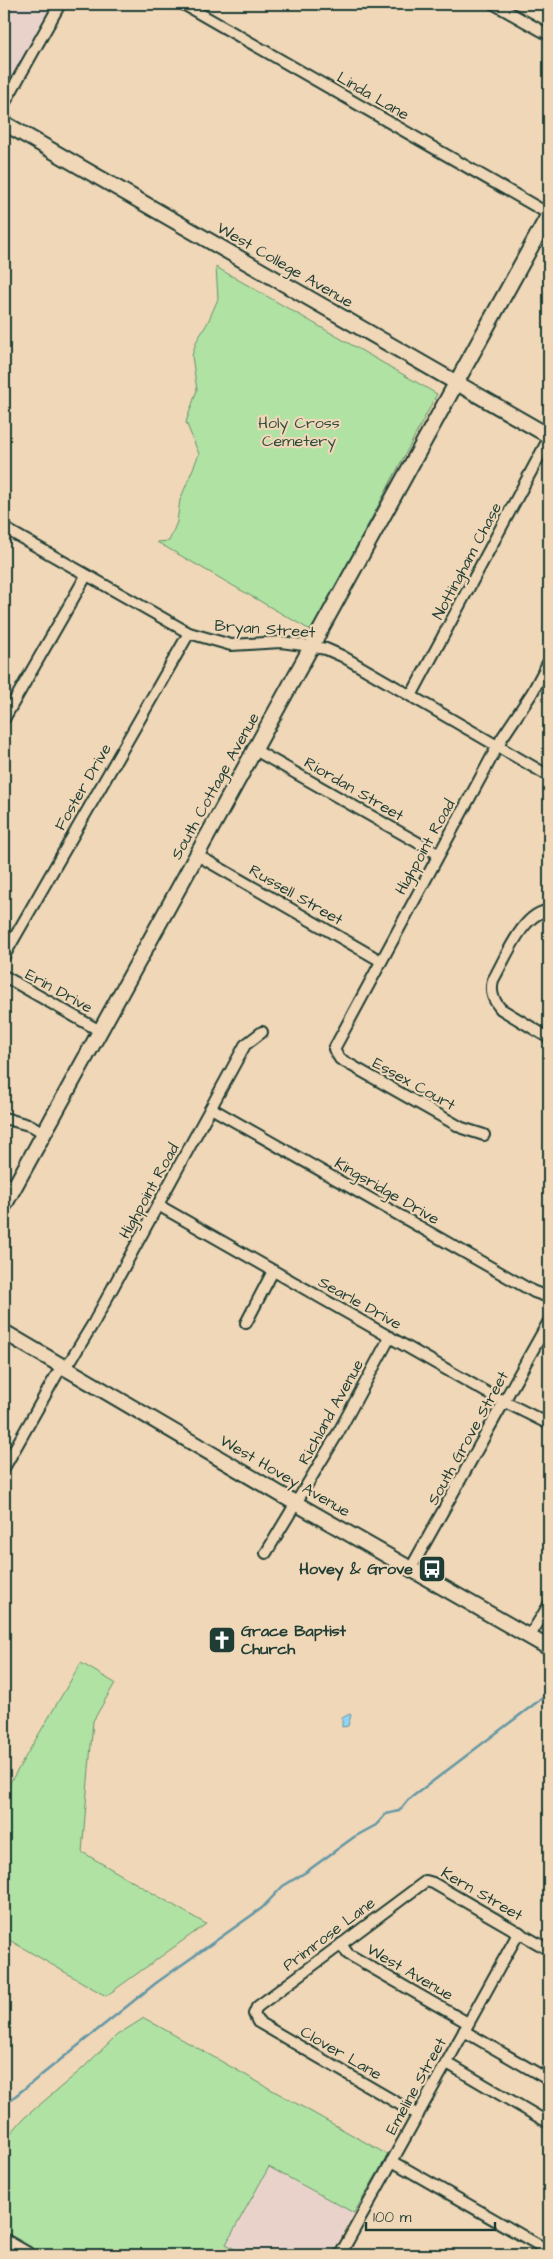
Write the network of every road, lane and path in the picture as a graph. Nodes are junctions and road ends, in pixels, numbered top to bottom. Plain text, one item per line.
1 (60, 4) edge
2 (183, 4) edge
3 (494, 4) edge
4 (549, 35) edge
5 (4, 104) edge
6 (4, 124) edge
7 (549, 214) edge
8 (456, 383) junction
9 (549, 437) edge
10 (4, 528) edge
11 (86, 576) junction
12 (189, 633) junction
13 (311, 646) junction
14 (549, 661) edge
15 (411, 696) junction
16 (4, 719) edge
17 (497, 746) junction
18 (255, 750) junction
19 (549, 776) edge
20 (438, 854) junction
21 (197, 855) junction
22 (546, 911) edge
23 (4, 956) edge
24 (381, 961) junction
25 (4, 976) edge
26 (100, 1031) junction
27 (262, 1032) dead end
28 (549, 1038) edge
29 (335, 1051) joint
30 (211, 1108) junction
31 (4, 1118) edge
32 (44, 1133) junction
33 (484, 1135) dead end
34 (158, 1205) junction
35 (4, 1206) edge
36 (273, 1271) junction
37 (549, 1297) edge
38 (549, 1321) edge
39 (246, 1322) dead end
40 (4, 1332) edge
41 (390, 1337) junction
42 (64, 1368) junction
43 (505, 1401) junction
44 (549, 1424) edge
45 (4, 1468) edge
46 (296, 1504) junction
47 (266, 1553) dead end
48 (411, 1568) junction
49 (549, 1606) edge
50 (530, 1637) junction
51 (549, 1648) edge
52 (426, 1881) joint
53 (518, 1932) junction
54 (341, 1944) junction
55 (549, 1950) edge
56 (254, 2014) joint
57 (466, 2027) junction
58 (447, 2063) junction
59 (549, 2080) edge
60 (418, 2114) junction
61 (549, 2123) edge
62 (392, 2160) junction
63 (4, 2239) edge
64 (549, 2251) edge
65 (32, 2255) edge
66 (340, 2255) edge

1 - 5 street
2 - 7 street, Linda Lane
3 - 4 street
6 - 8 main road, West College Avenue
7 - 8 main road, South Cottage Avenue
8 - 9 main road, West College Avenue
8 - 13 main road, South Cottage Avenue
9 - 15 street, Nottingham Chase
10 - 11 street, Bryan Street
11 - 12 street, Bryan Street
11 - 16 street
12 - 13 street, Bryan Street
12 - 23 street, Foster Drive
13 - 15 street, Bryan Street
13 - 18 main road, South Cottage Avenue
14 - 17 street, Highpoint Road
15 - 17 street, Bryan Street
17 - 19 street, Bryan Street
17 - 20 street, Highpoint Road
18 - 20 street, Riordan Street
18 - 21 main road, South Cottage Avenue
20 - 24 street, Highpoint Road
21 - 24 street, Russell Street
21 - 26 main road, South Cottage Avenue
22 - 28 street
24 - 29 street, Highpoint Road
25 - 26 street, Erin Drive
26 - 32 main road, South Cottage Avenue
27 - 30 street, Highpoint Road
29 - 33 street, Essex Court
30 - 34 street, Highpoint Road
30 - 37 street, Kingsridge Drive
31 - 32 street
32 - 35 main road, South Cottage Avenue
34 - 36 street, Searle Drive
34 - 42 street, Highpoint Road
36 - 39 street
36 - 41 street, Searle Drive
38 - 43 street, South Grove Street
40 - 42 main road, West Hovey Avenue
41 - 43 street, Searle Drive
41 - 46 street, Richland Avenue
42 - 45 street, Highpoint Road
42 - 46 main road, West Hovey Avenue
43 - 44 street, Searle Drive
43 - 48 street, South Grove Street
46 - 47 street, Richland Avenue
46 - 48 main road, West Hovey Avenue
48 - 50 main road, West Hovey Avenue
49 - 50 street
50 - 51 main road, West Hovey Avenue
52 - 53 street, Kern Street
52 - 54 street, Primrose Lane
53 - 55 street, Kern Street
53 - 57 street, Emeline Street
54 - 56 street, Primrose Lane
54 - 57 street, West Avenue
56 - 60 street, Clover Lane
57 - 58 street, Emeline Street
57 - 59 street, West Avenue
58 - 60 street, Emeline Street
58 - 61 street
60 - 62 street, Emeline Street
62 - 64 street
62 - 66 street, Emeline Street
63 - 65 street

